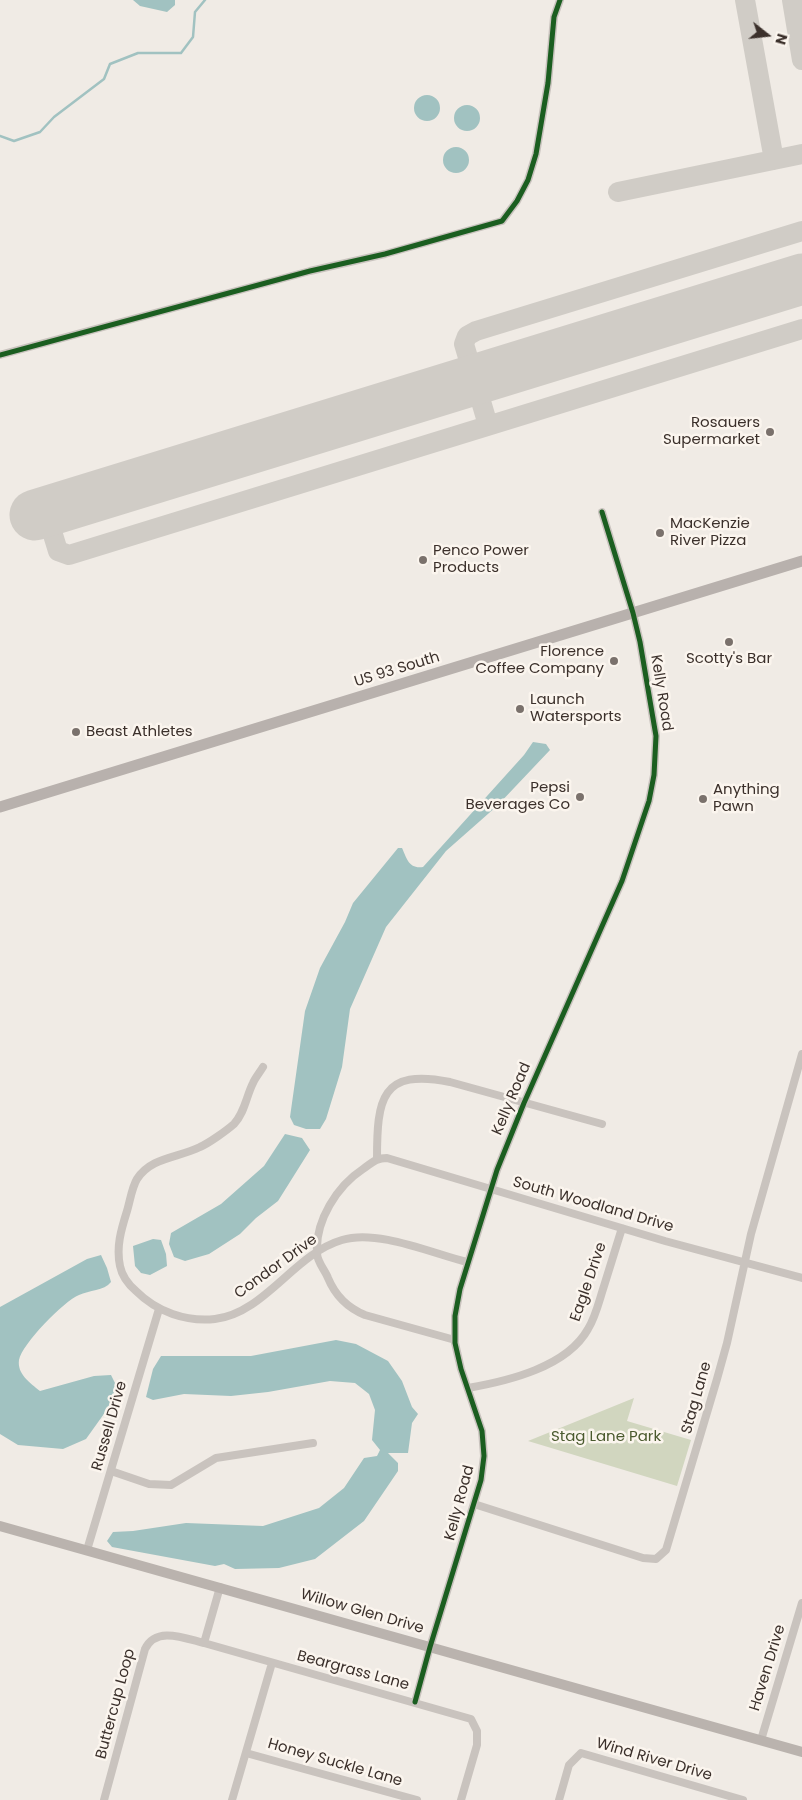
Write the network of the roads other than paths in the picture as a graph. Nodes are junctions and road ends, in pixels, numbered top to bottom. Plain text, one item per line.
1 (560, 0) edge
2 (0, 355) edge
3 (602, 512) dead end
4 (802, 561) edge
5 (633, 612) junction
6 (0, 807) edge
7 (802, 1054) edge
8 (263, 1067) dead end
9 (524, 1103) junction
10 (602, 1124) dead end
11 (377, 1159) junction
12 (490, 1189) junction
13 (622, 1228) junction
14 (317, 1250) junction
15 (467, 1262) junction
16 (745, 1262) junction
17 (802, 1278) edge
18 (159, 1310) junction
19 (455, 1340) junction
20 (468, 1388) junction
21 (313, 1443) dead end
22 (111, 1471) junction
23 (474, 1504) junction
24 (0, 1526) edge
25 (88, 1550) junction
26 (220, 1587) junction
27 (802, 1603) edge
28 (204, 1643) junction
29 (430, 1647) junction
30 (272, 1663) junction
31 (415, 1702) junction
32 (761, 1740) junction
33 (802, 1752) edge
34 (246, 1753) junction
35 (104, 1800) edge
36 (232, 1800) edge
37 (417, 1800) edge
38 (462, 1800) edge
39 (559, 1800) edge
40 (743, 1800) edge

1 - 2 street
3 - 5 street, Kelly Road
4 - 5 main road, US 93 South
5 - 6 main road, US 93 South
5 - 9 street, Kelly Road
7 - 16 street, Stag Lane
8 - 18 street
9 - 10 street
9 - 11 street
9 - 12 street, Kelly Road
11 - 12 street, South Woodland Drive
11 - 14 street
12 - 13 street, South Woodland Drive
12 - 15 street, Kelly Road
13 - 16 street, South Woodland Drive
13 - 20 street, Eagle Drive
14 - 15 street, Condor Drive
14 - 18 street, Condor Drive
14 - 19 street
15 - 19 street, Kelly Road
16 - 17 street, South Woodland Drive
16 - 23 street, Stag Lane
18 - 22 street, Russell Drive
19 - 20 street, Kelly Road
20 - 23 street, Kelly Road
21 - 22 street
22 - 25 street, Russell Drive
23 - 29 street, Kelly Road
24 - 25 main road, Willow Glen Drive
25 - 26 main road, Willow Glen Drive
26 - 28 street
26 - 29 main road, Willow Glen Drive
27 - 32 street, Haven Drive
28 - 30 street, Beargrass Lane
28 - 35 street, Buttercup Loop
29 - 31 street, Kelly Road
29 - 32 main road, Willow Glen Drive
30 - 31 street, Beargrass Lane
30 - 34 street
31 - 38 street, Beargrass Lane
32 - 33 main road, Willow Glen Drive
34 - 36 street
34 - 37 street, Honey Suckle Lane
39 - 40 street, Wind River Drive

